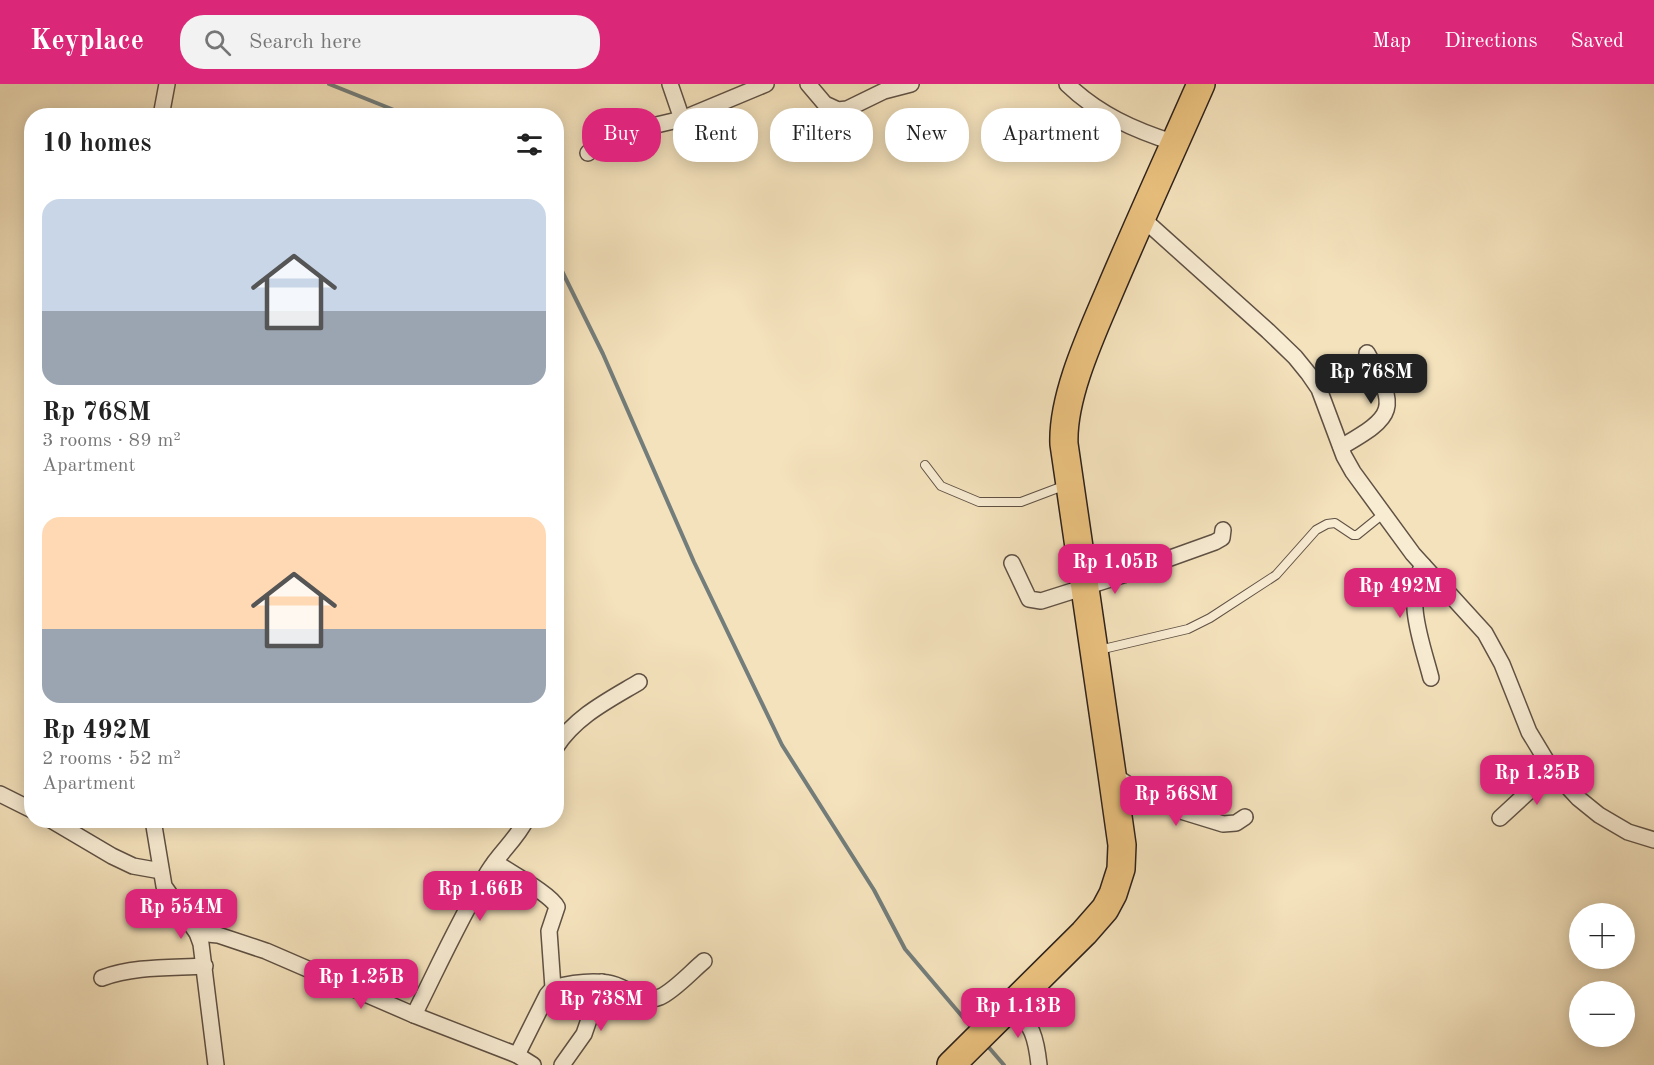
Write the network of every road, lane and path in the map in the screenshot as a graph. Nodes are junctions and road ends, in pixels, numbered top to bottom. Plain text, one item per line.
1 (166, 84) edge
2 (670, 84) edge
3 (766, 84) edge
4 (808, 84) edge
5 (911, 84) edge
6 (1067, 84) edge
7 (1201, 84) edge
8 (162, 108) edge
9 (678, 108) edge
10 (708, 108) edge
11 (1175, 143) junction
12 (1141, 217) junction
13 (1367, 353) dead end
14 (1341, 447) junction
15 (925, 465) dead end
16 (1070, 483) junction
17 (1383, 514) junction
18 (1223, 530) dead end
19 (1012, 563) dead end
20 (1423, 565) junction
21 (1086, 586) junction
22 (1095, 651) junction
23 (1431, 678) dead end
24 (639, 682) dead end
25 (564, 737) edge
26 (1551, 770) junction
27 (1112, 774) junction
28 (0, 794) edge
29 (24, 806) edge
30 (1245, 817) dead end
31 (1500, 818) dead end
32 (65, 828) edge
33 (154, 828) edge
34 (521, 828) edge
35 (1654, 840) edge
36 (495, 862) junction
37 (160, 871) junction
38 (197, 933) junction
39 (704, 961) dead end
40 (205, 966) junction
41 (102, 978) dead end
42 (602, 982) junction
43 (553, 988) junction
44 (1010, 1008) junction
45 (414, 1015) junction
46 (517, 1055) junction
47 (956, 1060) edge
48 (216, 1065) edge
49 (533, 1065) edge
50 (562, 1065) edge
51 (1039, 1065) edge

1 - 8 street
2 - 9 street
3 - 10 street
4 - 5 street
6 - 11 street
7 - 11 highway
11 - 12 highway
12 - 14 street
12 - 16 highway
13 - 14 street
14 - 17 street
15 - 16 lane
16 - 21 highway
17 - 20 street
17 - 22 lane
18 - 21 street
19 - 21 street
20 - 23 street
20 - 26 street
21 - 22 highway
22 - 27 highway
24 - 25 street
26 - 31 street
26 - 35 street
27 - 30 street
27 - 44 highway
28 - 29 street
32 - 37 street
33 - 37 street
34 - 36 street
36 - 43 street
36 - 45 street
37 - 38 street
38 - 40 street
38 - 45 street
39 - 42 street
40 - 41 street
40 - 48 street
42 - 43 street
42 - 50 street
43 - 46 street
44 - 47 highway
44 - 51 street
45 - 46 street
46 - 49 street

